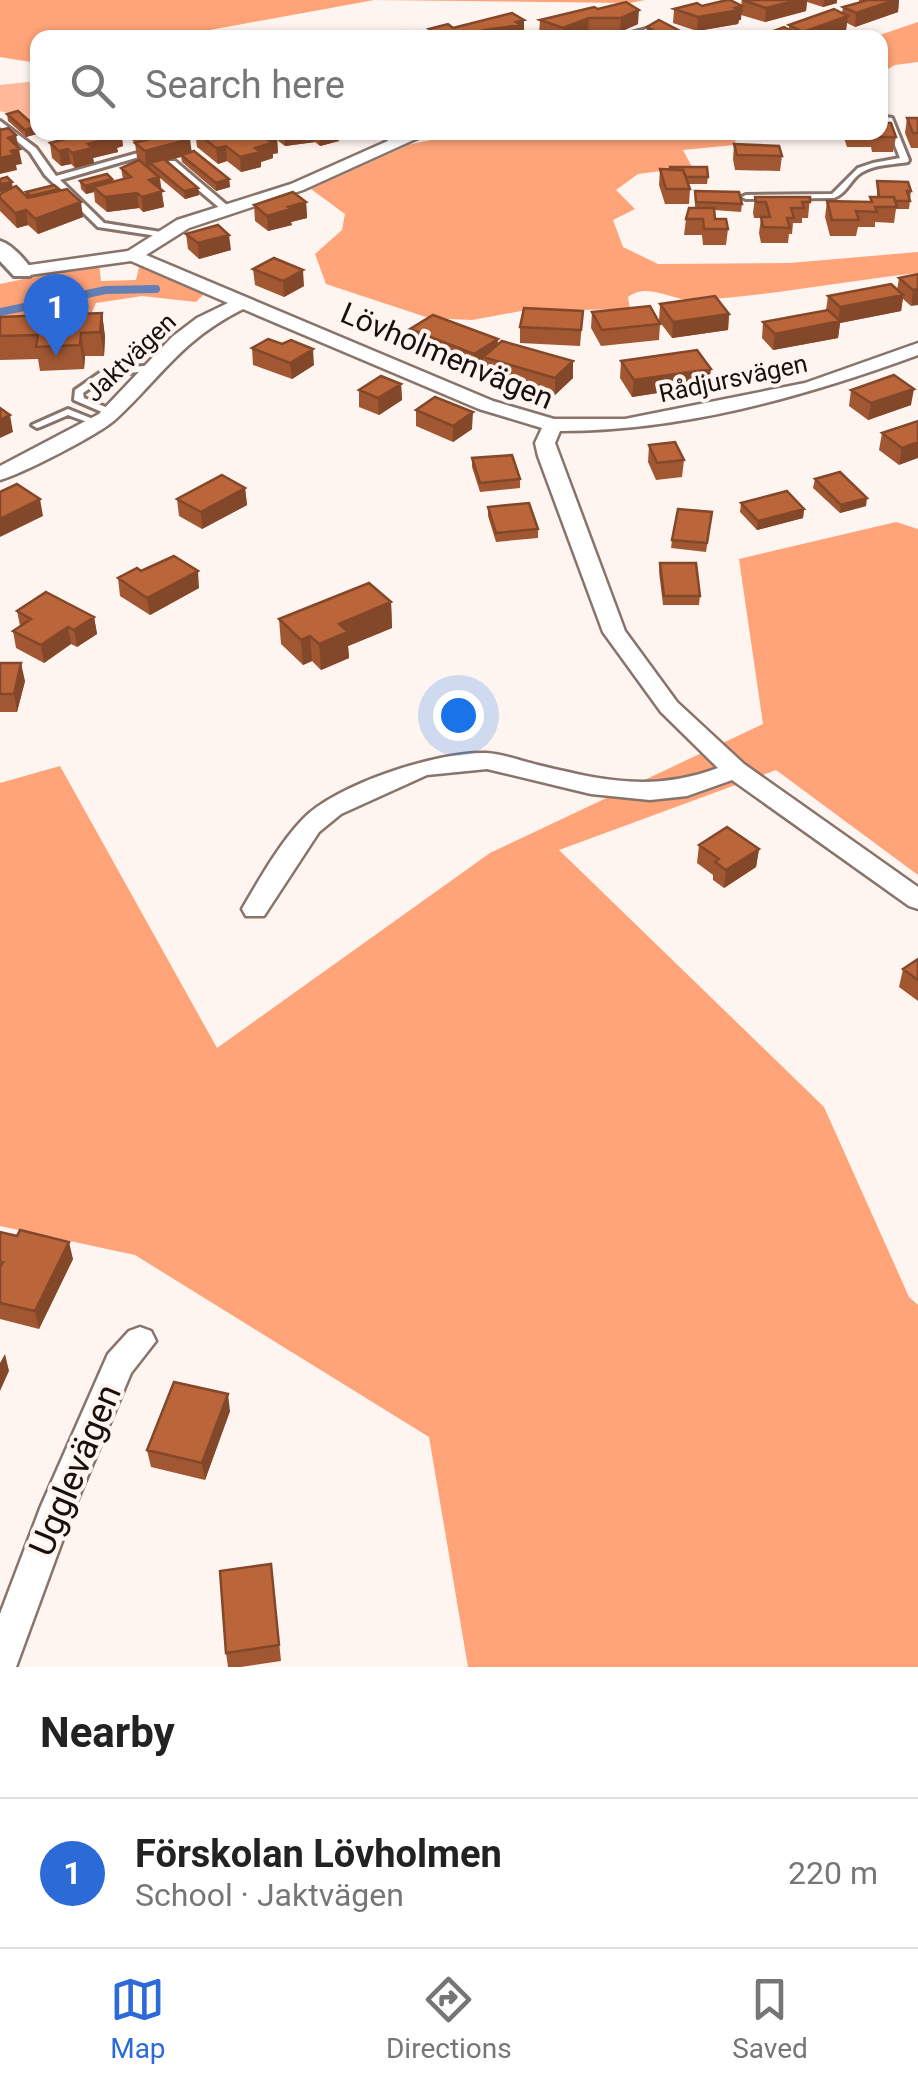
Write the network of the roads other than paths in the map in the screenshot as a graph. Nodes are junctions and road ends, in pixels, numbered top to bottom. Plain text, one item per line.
1 (888, 118) edge
2 (0, 123) edge
3 (888, 132) edge
4 (894, 132) junction
5 (383, 140) edge
6 (164, 147) edge
7 (918, 159) edge
8 (904, 160) junction
9 (172, 164) edge
10 (55, 179) junction
11 (746, 197) dead end
12 (225, 208) junction
13 (161, 235) junction
14 (0, 248) edge
15 (133, 256) junction
16 (11, 273) edge
17 (241, 303) junction
18 (918, 349) edge
19 (154, 368) junction
20 (105, 418) junction
21 (37, 425) dead end
22 (554, 426) junction
23 (0, 474) edge
24 (735, 770) junction
25 (918, 900) edge
26 (255, 910) dead end
27 (140, 1342) dead end
28 (0, 1661) edge

1 - 4 lane
2 - 10 lane
3 - 4 lane
4 - 8 lane
5 - 12 street
6 - 10 lane
7 - 8 lane
8 - 11 lane
9 - 12 lane
10 - 13 lane
12 - 13 street
13 - 15 street
14 - 16 street
15 - 16 street
15 - 17 street, Lövholmenvägen
17 - 19 street, Jaktvägen
17 - 22 street, Lövholmenvägen
18 - 22 street, Rådjursvägen
19 - 20 street, Jaktvägen
19 - 20 lane
20 - 21 lane
20 - 23 street, Jaktvägen
22 - 24 street, Lövholmenvägen
24 - 25 street, Lövholmenvägen
24 - 26 street
27 - 28 street, Ugglevägen

